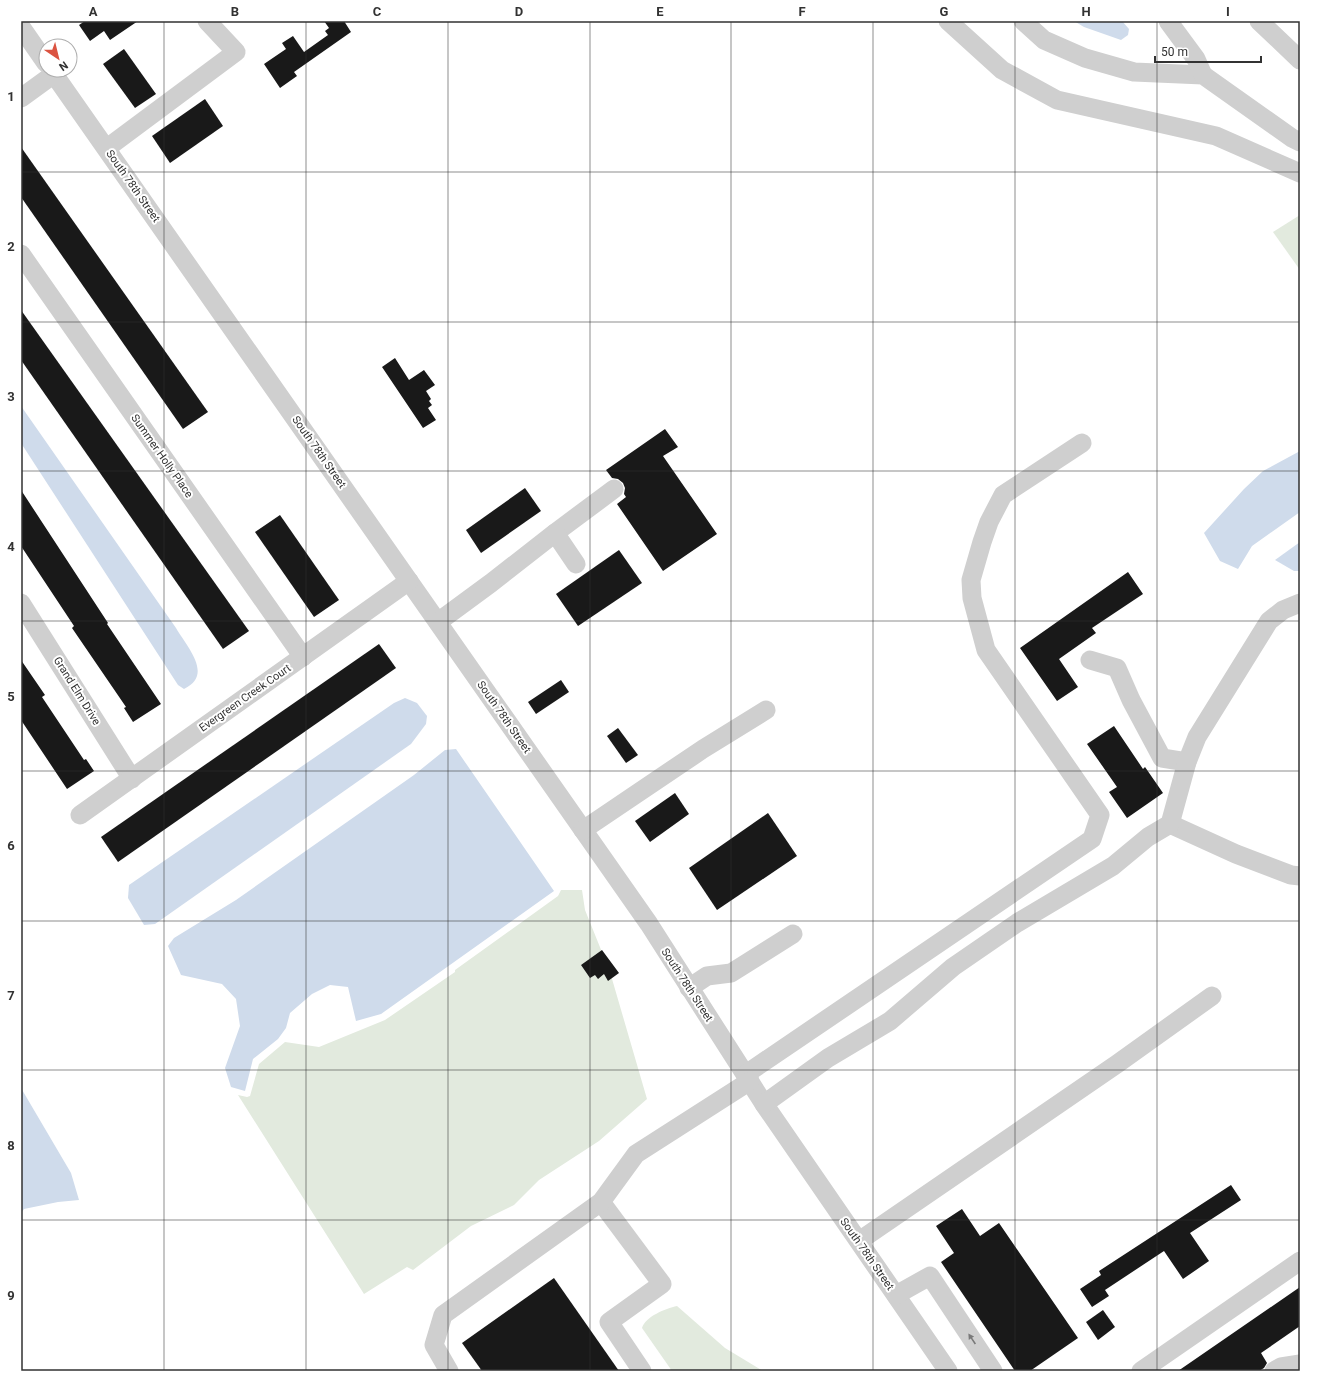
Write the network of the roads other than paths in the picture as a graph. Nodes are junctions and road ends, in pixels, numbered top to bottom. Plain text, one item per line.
1 (25, 21) edge
2 (207, 21) edge
3 (948, 21) edge
4 (1023, 21) edge
5 (1168, 21) edge
6 (1259, 21) edge
7 (21, 24) edge
8 (21, 28) edge
9 (38, 52) edge
10 (1300, 60) edge
11 (1203, 75) junction
12 (41, 78) edge
13 (56, 78) edge
14 (21, 98) edge
15 (1300, 142) edge
16 (107, 148) junction
17 (1300, 173) edge
18 (21, 254) edge
19 (1082, 443) dead end
20 (614, 489) dead end
21 (555, 533) junction
22 (576, 564) dead end
23 (410, 581) junction
24 (21, 603) edge
25 (1300, 603) edge
26 (438, 622) junction
27 (303, 657) junction
28 (1090, 660) dead end
29 (766, 710) dead end
30 (1187, 762) junction
31 (132, 779) junction
32 (80, 815) dead end
33 (1170, 824) junction
34 (583, 830) junction
35 (1300, 876) edge
36 (793, 934) dead end
37 (689, 988) junction
38 (1212, 996) dead end
39 (748, 1078) junction
40 (764, 1104) junction
41 (602, 1202) junction
42 (859, 1241) junction
43 (1300, 1261) edge
44 (896, 1295) junction
45 (1300, 1364) edge
46 (449, 1371) edge
47 (642, 1371) edge
48 (948, 1371) edge
49 (993, 1371) edge
50 (1140, 1371) edge
51 (1274, 1371) edge

1 - 7 street
2 - 16 street
3 - 17 street
4 - 11 street
5 - 11 street
6 - 10 street
8 - 9 street, South 78th Street
11 - 15 street
12 - 14 street
13 - 16 street, South 78th Street
16 - 23 street, South 78th Street
18 - 27 street, Summer Holly Place
19 - 39 street
20 - 21 street
21 - 22 street
21 - 26 street
23 - 26 street, South 78th Street
23 - 27 street, Evergreen Creek Court
24 - 31 street, Grand Elm Drive
25 - 30 street
26 - 34 street, South 78th Street
27 - 31 street, Evergreen Creek Court
28 - 30 street
29 - 34 street
30 - 33 street
31 - 32 street, Evergreen Creek Court
33 - 35 street
33 - 40 street
34 - 37 street, South 78th Street
36 - 37 street
37 - 39 street, South 78th Street
38 - 42 street
39 - 40 street, South 78th Street
39 - 41 street
40 - 42 street, South 78th Street
41 - 46 street
41 - 47 street
42 - 44 street, South 78th Street
43 - 50 street
44 - 48 street, South 78th Street
49 -> 44 street
45 - 51 street

